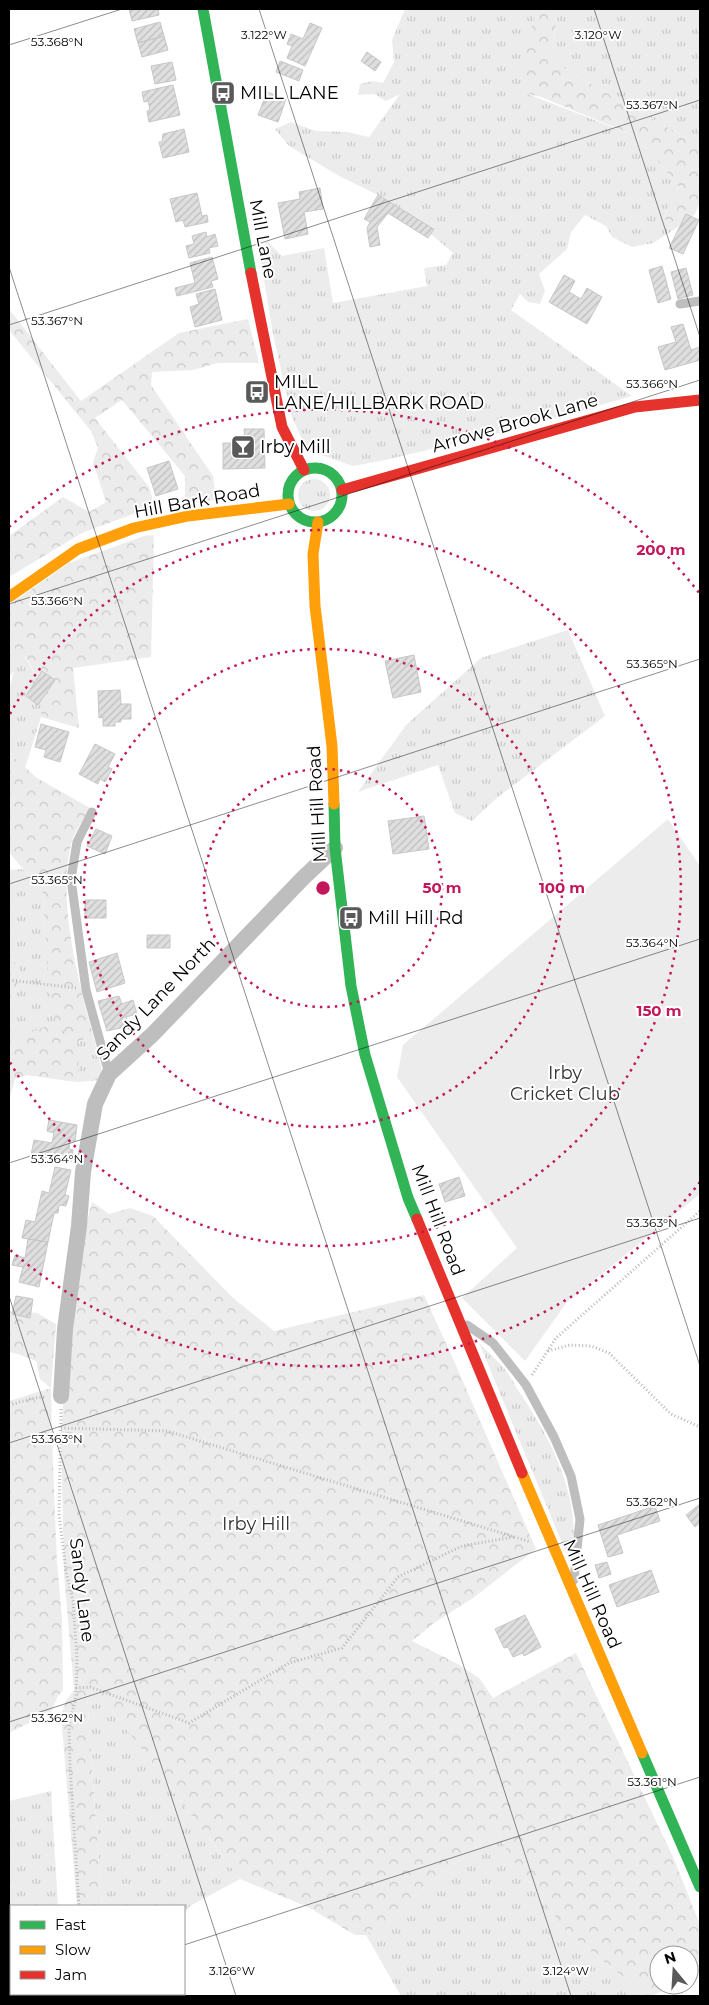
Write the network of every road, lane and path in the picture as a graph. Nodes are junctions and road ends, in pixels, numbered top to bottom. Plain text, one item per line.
1 (202, 9) edge
2 (700, 301) edge
3 (680, 304) dead end
4 (700, 400) edge
5 (304, 470) junction
6 (342, 490) junction
7 (289, 504) junction
8 (318, 522) junction
9 (9, 597) edge
10 (92, 812) dead end
11 (336, 848) junction
12 (9, 980) edge
13 (86, 990) junction
14 (109, 1074) junction
15 (700, 1211) edge
16 (456, 1318) junction
17 (547, 1351) junction
18 (526, 1385) junction
19 (61, 1396) junction
20 (9, 1405) edge
21 (700, 1427) edge
22 (61, 1428) junction
23 (515, 1537) junction
24 (553, 1548) junction
25 (573, 1595) junction
26 (76, 1688) junction
27 (700, 1887) edge
28 (79, 1905) edge

1 - 5 street, Mill Lane
2 - 3 lane
4 - 6 street, Arrowe Brook Lane
5 - 6 street
5 - 7 street
6 - 8 street
7 - 8 street
7 - 9 street, Hill Bark Road
8 - 11 street, Mill Hill Road
10 - 13 lane
11 - 14 street, Sandy Lane North
11 - 16 street, Mill Hill Road
12 - 13 path
13 - 14 lane
14 - 19 street, Sandy Lane North
15 - 17 path
16 - 18 lane
16 - 24 street, Mill Hill Road
17 - 18 path
17 - 21 path
18 - 25 lane
19 - 20 path
19 - 22 path, Sandy Lane
22 - 23 path
22 - 26 path, Sandy Lane
23 - 24 path
23 - 26 path
24 - 25 street, Mill Hill Road
25 - 27 street, Mill Hill Road
26 - 28 path, Sandy Lane

